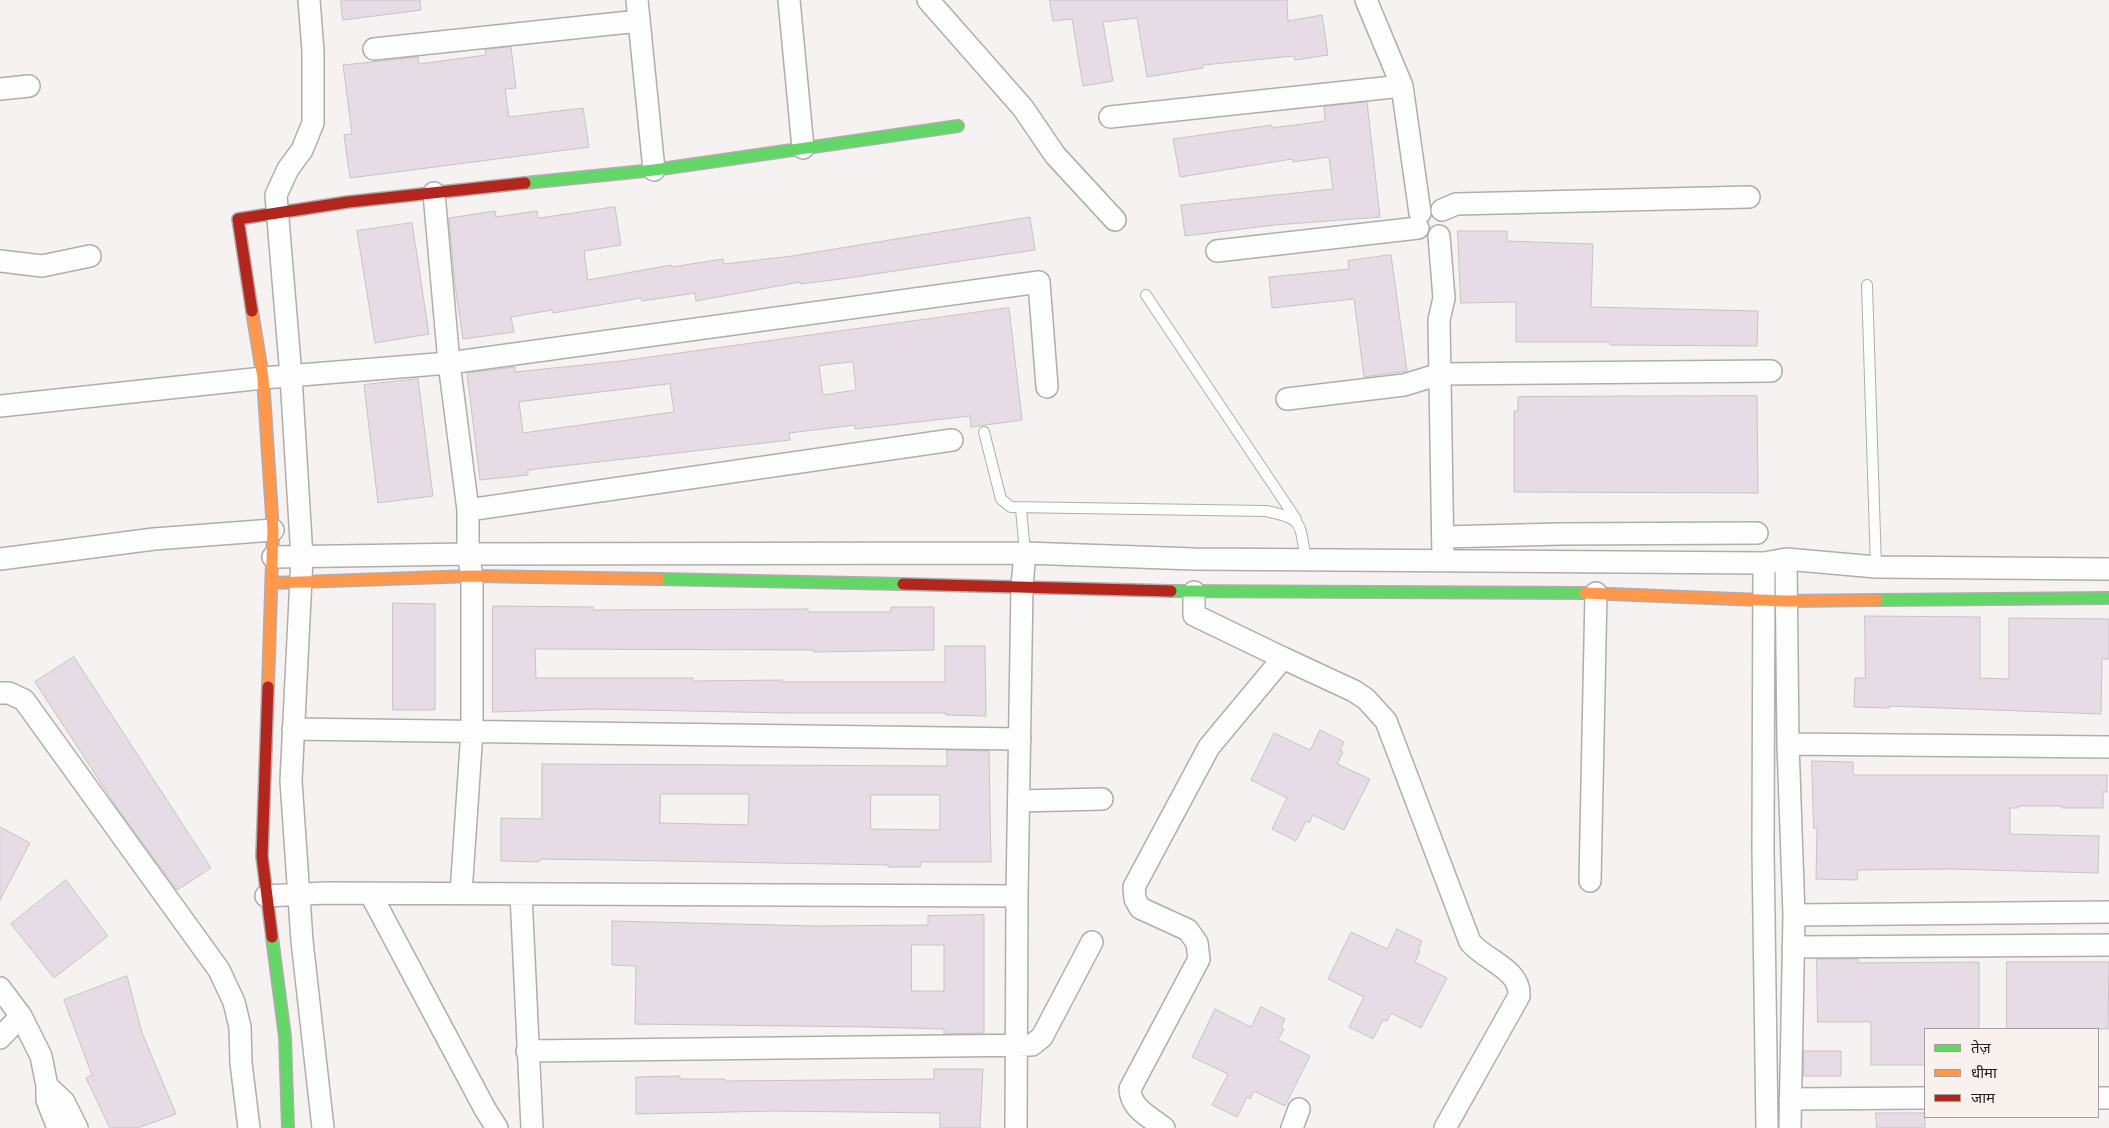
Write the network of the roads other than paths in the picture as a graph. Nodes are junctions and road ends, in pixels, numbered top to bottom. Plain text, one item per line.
1 (309, 0) edge
2 (789, 0) edge
3 (928, 0) edge
4 (1366, 0) edge
5 (638, 10) edge
6 (374, 49) dead end
7 (29, 86) dead end
8 (1402, 86) junction
9 (0, 89) edge
10 (1110, 117) dead end
11 (958, 126) dead end
12 (803, 148) junction
13 (654, 170) junction
14 (434, 194) junction
15 (1749, 197) dead end
16 (277, 213) junction
17 (1115, 220) dead end
18 (1426, 228) junction
19 (1217, 251) dead end
20 (90, 256) dead end
21 (0, 261) edge
22 (1867, 285) dead end
23 (1146, 295) dead end
24 (449, 363) junction
25 (1771, 371) dead end
26 (1440, 374) junction
27 (291, 376) junction
28 (263, 378) junction
29 (1047, 387) dead end
30 (1287, 399) dead end
31 (0, 406) edge
32 (984, 432) dead end
33 (952, 440) dead end
34 (1022, 509) junction
35 (468, 510) junction
36 (1296, 520) junction
37 (273, 530) junction
38 (1757, 534) dead end
39 (1444, 537) junction
40 (468, 554) junction
41 (1025, 554) junction
42 (273, 557) junction
43 (302, 558) junction
44 (0, 559) edge
45 (1443, 559) junction
46 (1786, 559) junction
47 (1306, 560) junction
48 (1764, 563) junction
49 (1876, 567) junction
50 (2109, 569) edge
51 (472, 576) junction
52 (272, 583) junction
53 (301, 583) junction
54 (1022, 586) junction
55 (1194, 592) junction
56 (1596, 593) junction
57 (2109, 598) edge
58 (1763, 600) junction
59 (1785, 601) junction
60 (1276, 655) junction
61 (0, 693) edge
62 (293, 729) junction
63 (472, 731) junction
64 (1020, 739) junction
65 (1788, 744) junction
66 (2109, 747) edge
67 (1102, 800) dead end
68 (1018, 801) junction
69 (1590, 881) dead end
70 (298, 893) junction
71 (370, 893) junction
72 (461, 893) junction
73 (521, 894) junction
74 (266, 896) junction
75 (1016, 896) junction
76 (2109, 912) edge
77 (1863, 914) junction
78 (1794, 915) junction
79 (1092, 942) dead end
80 (2109, 945) edge
81 (1864, 946) junction
82 (1793, 947) junction
83 (0, 988) edge
84 (21, 1016) junction
85 (0, 1038) edge
86 (1016, 1047) junction
87 (527, 1051) junction
88 (47, 1086) junction
89 (1924, 1098) edge
90 (1790, 1099) junction
91 (58, 1128) edge
92 (76, 1128) edge
93 (249, 1128) edge
94 (288, 1128) edge
95 (324, 1128) edge
96 (497, 1128) edge
97 (532, 1128) edge
98 (1016, 1128) edge
99 (1164, 1128) edge
100 (1445, 1128) edge
101 (1767, 1128) edge
102 (1790, 1128) edge

1 - 16 street
2 - 12 street
3 - 17 street
4 - 8 street
5 - 6 street
5 - 13 street
7 - 9 street
8 - 10 street
8 - 18 street
11 - 12 street
12 - 13 street
13 - 14 street
14 - 16 street
14 - 24 street
15 - 18 street
16 - 27 street
16 - 28 street
18 - 19 street
18 - 26 street
20 - 21 street
22 - 49 lane
23 - 36 lane
24 - 27 street
24 - 29 street
24 - 35 street
25 - 26 street
26 - 30 street
26 - 39 street
27 - 28 street
27 - 43 street
28 - 31 street
28 - 37 street
32 - 34 lane
33 - 35 street
34 - 36 lane
34 - 41 lane
35 - 40 street
36 - 47 lane
37 - 42 street
37 - 44 street
38 - 39 street
39 - 45 street
40 - 41 street
40 - 43 street
40 - 51 street
41 - 47 street
41 - 54 street
42 - 43 street
42 - 52 street
43 - 53 street
45 - 47 street
45 - 48 street
46 - 48 street
46 - 49 street
46 - 59 street
48 - 58 street
49 - 50 street
51 - 53 street
51 - 54 street
51 - 63 street
52 - 53 street
52 - 74 street
53 - 62 street
54 - 55 street
54 - 64 street
55 - 56 street
55 - 60 street
56 - 58 street
56 - 69 street
57 - 59 street
58 - 59 street
58 - 101 street
59 - 65 street
60 - 99 street
60 - 100 street
61 - 93 street
62 - 63 street
62 - 70 street
63 - 64 street
63 - 72 street
64 - 68 street
65 - 66 street
65 - 78 street
67 - 68 street
68 - 75 street
70 - 71 street
70 - 74 street
70 - 95 street
71 - 72 street
71 - 96 street
72 - 73 street
73 - 75 street
73 - 87 street
74 - 94 street
75 - 86 street
76 - 77 street
77 - 78 street
77 - 81 street
78 - 82 street
79 - 86 street
80 - 81 street
81 - 82 street
82 - 90 street
83 - 84 street
84 - 85 street
84 - 88 street
86 - 87 street
86 - 98 street
87 - 97 street
88 - 91 street
88 - 92 street
89 - 90 street
90 - 102 street

